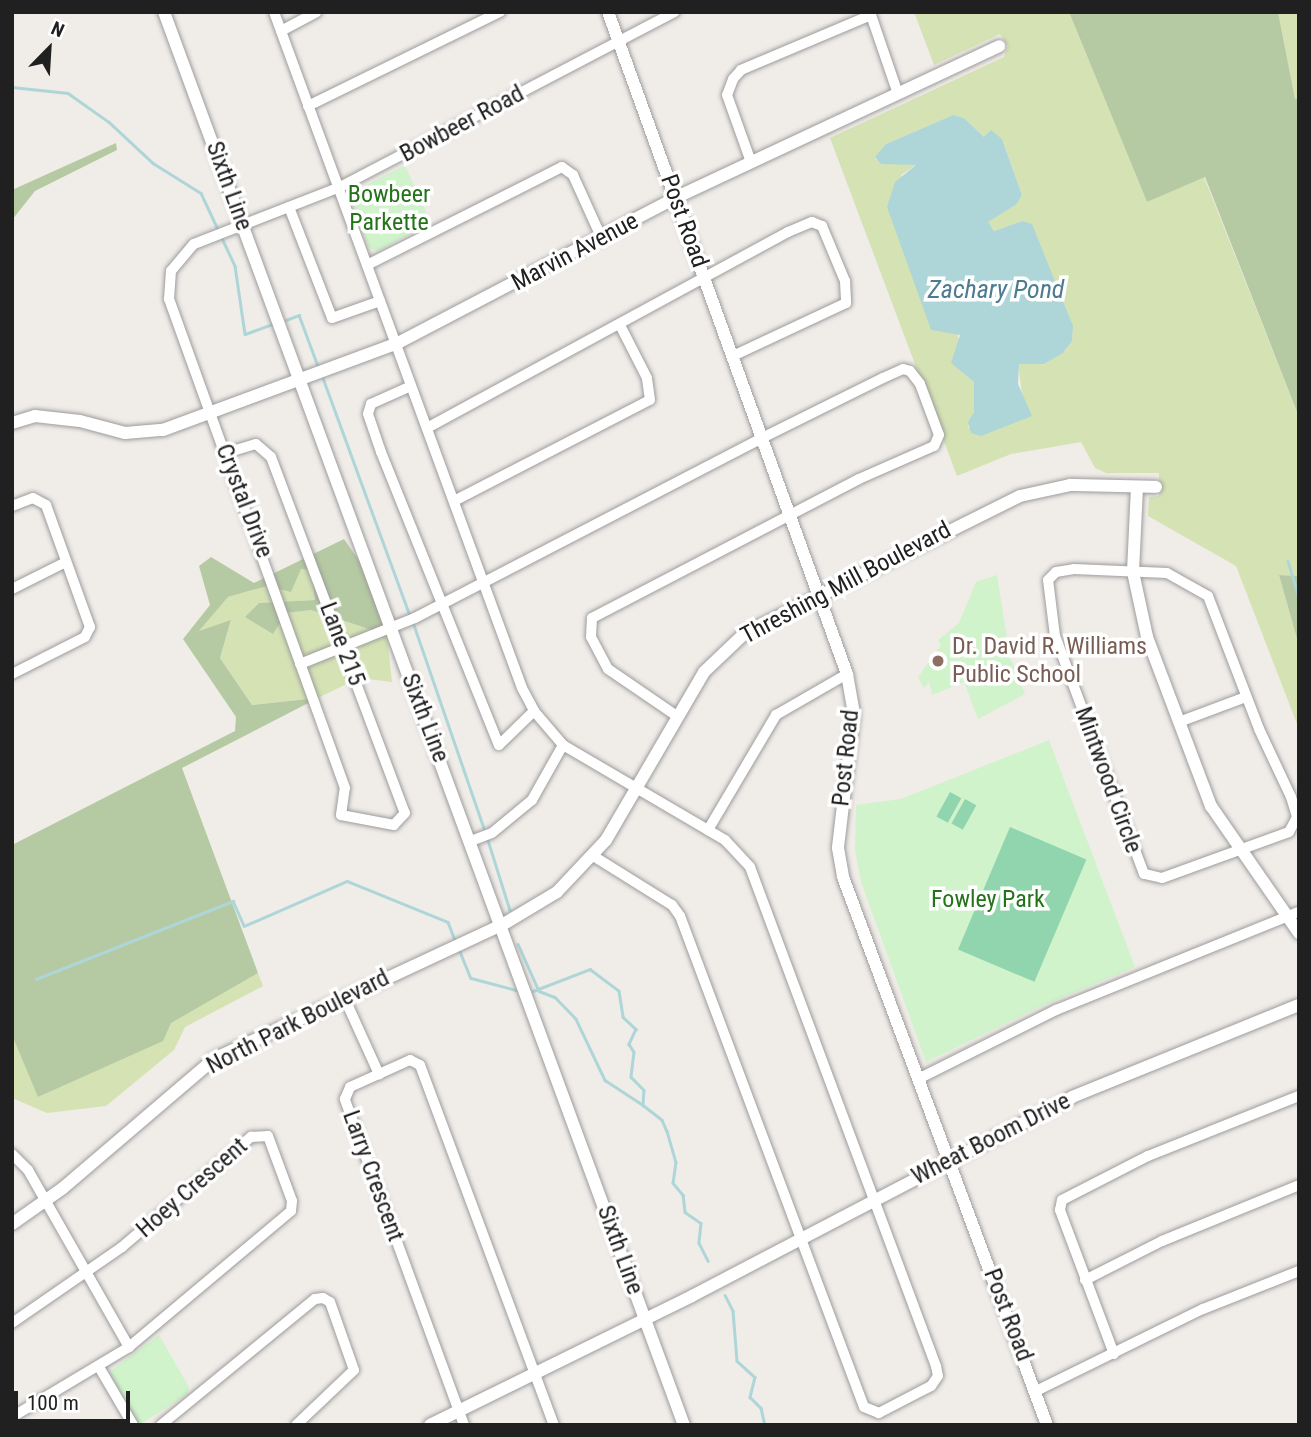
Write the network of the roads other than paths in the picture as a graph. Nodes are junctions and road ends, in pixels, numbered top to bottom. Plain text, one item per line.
1 (164, 12) edge
2 (274, 12) edge
3 (316, 12) edge
4 (500, 12) edge
5 (608, 12) edge
6 (676, 12) edge
7 (870, 14) edge
8 (281, 31) junction
9 (619, 40) junction
10 (999, 46) dead end
11 (898, 91) junction
12 (308, 106) junction
13 (751, 162) junction
14 (338, 188) junction
15 (675, 198) junction
16 (289, 207) junction
17 (243, 225) junction
18 (602, 239) junction
19 (367, 265) junction
20 (705, 279) junction
21 (380, 302) junction
22 (620, 325) junction
23 (396, 345) junction
24 (733, 356) junction
25 (300, 380) junction
26 (411, 386) junction
27 (211, 414) junction
28 (12, 423) edge
29 (427, 428) junction
30 (762, 438) junction
31 (226, 453) junction
32 (1137, 486) junction
33 (1156, 487) dead end
34 (454, 502) junction
35 (12, 506) edge
36 (790, 514) junction
37 (66, 562) junction
38 (1133, 572) junction
39 (483, 582) junction
40 (12, 589) edge
41 (820, 594) junction
42 (442, 604) junction
43 (391, 628) junction
44 (343, 647) junction
45 (300, 664) junction
46 (12, 674) edge
47 (847, 674) junction
48 (1246, 697) junction
49 (534, 711) junction
50 (677, 716) junction
51 (1179, 722) junction
52 (563, 745) junction
53 (636, 787) junction
54 (341, 815) joint
55 (708, 830) junction
56 (471, 841) junction
57 (1239, 851) junction
58 (595, 857) junction
59 (1293, 915) edge
60 (502, 925) junction
61 (1299, 933) edge
62 (344, 997) junction
63 (1299, 1005) edge
64 (379, 1074) junction
65 (920, 1078) junction
66 (1299, 1096) edge
67 (12, 1154) edge
68 (950, 1161) junction
69 (1299, 1185) edge
70 (873, 1200) junction
71 (46, 1201) junction
72 (12, 1224) edge
73 (799, 1237) junction
74 (1299, 1271) edge
75 (87, 1274) junction
76 (1086, 1280) junction
77 (645, 1317) junction
78 (12, 1323) edge
79 (129, 1347) junction
80 (1114, 1354) junction
81 (99, 1367) junction
82 (534, 1372) junction
83 (1037, 1391) junction
84 (459, 1409) junction
85 (12, 1417) edge
86 (167, 1423) edge
87 (132, 1425) edge
88 (296, 1425) edge
89 (430, 1425) edge
90 (464, 1425) edge
91 (554, 1425) edge
92 (684, 1425) edge
93 (1047, 1425) edge

1 - 17 street, Sixth Line
2 - 8 street
3 - 8 street
4 - 12 street
5 - 9 street, Post Road
6 - 9 street, Bowbeer Road
7 - 11 street
7 - 13 street
8 - 12 street
9 - 14 street, Bowbeer Road
9 - 15 street, Post Road
10 - 11 street, Marvin Avenue
11 - 13 street, Marvin Avenue
12 - 14 street
13 - 15 street, Marvin Avenue
14 - 16 street, Bowbeer Road
14 - 19 street
15 - 18 street, Marvin Avenue
15 - 20 street, Post Road
16 - 17 street, Bowbeer Road
16 - 21 street
17 - 25 street, Sixth Line
17 - 27 street, Crystal Drive
18 - 19 street
18 - 23 street, Marvin Avenue
19 - 21 street
20 - 22 street
20 - 24 street, Post Road
20 - 24 street
21 - 23 street
22 - 29 street
22 - 34 street
23 - 25 street, Marvin Avenue
23 - 26 street
24 - 30 street, Post Road
25 - 27 street, Marvin Avenue
25 - 43 street, Sixth Line
26 - 29 street
26 - 42 street
27 - 28 street, Marvin Avenue
27 - 31 street, Crystal Drive
29 - 34 street
30 - 36 street, Post Road
30 - 36 street
30 - 39 street
31 - 44 street, Lane 215
31 - 45 street, Crystal Drive
32 - 33 street, Threshing Mill Boulevard
32 - 38 street
32 - 41 street, Threshing Mill Boulevard
34 - 39 street
35 - 37 street
36 - 41 street, Post Road
36 - 50 street
37 - 40 street
37 - 46 street
38 - 48 street, Mintwood Circle
38 - 51 street
38 - 57 street, Mintwood Circle
39 - 42 street
39 - 49 street
41 - 47 street, Post Road
41 - 50 street, Threshing Mill Boulevard
42 - 43 street
42 - 49 street
43 - 44 street
43 - 56 street, Sixth Line
44 - 45 street
44 - 54 street, Lane 215
45 - 54 street, Crystal Drive
47 - 55 street
47 - 65 street, Post Road
48 - 51 street
48 - 57 street, Mintwood Circle
49 - 52 street
50 - 53 street, Threshing Mill Boulevard
51 - 57 street
52 - 53 street
52 - 56 street
53 - 55 street
53 - 58 street, Threshing Mill Boulevard
55 - 70 street
56 - 60 street, Sixth Line
57 - 59 street
58 - 60 street, Threshing Mill Boulevard
58 - 73 street
59 - 61 street
59 - 65 street
60 - 62 street, North Park Boulevard
60 - 77 street, Sixth Line
62 - 64 street
62 - 71 street, North Park Boulevard
63 - 68 street, Wheat Boom Drive
64 - 82 street, Larry Crescent
64 - 84 street, Larry Crescent
65 - 68 street, Post Road
66 - 76 street
67 - 71 street
68 - 70 street, Wheat Boom Drive
68 - 83 street, Post Road
69 - 76 street
70 - 73 street, Wheat Boom Drive
70 - 73 street
71 - 72 street, North Park Boulevard
71 - 75 street
73 - 77 street, Wheat Boom Drive
74 - 80 street
75 - 78 street
75 - 79 street
75 - 79 street, Hoey Crescent
76 - 80 street
77 - 82 street, Wheat Boom Drive
77 - 92 street, Sixth Line
79 - 81 street
80 - 83 street
81 - 85 street
81 - 87 street
82 - 84 street, Wheat Boom Drive
82 - 91 street
83 - 93 street, Post Road
84 - 89 street, Wheat Boom Drive
84 - 90 street, Larry Crescent
86 - 88 street

